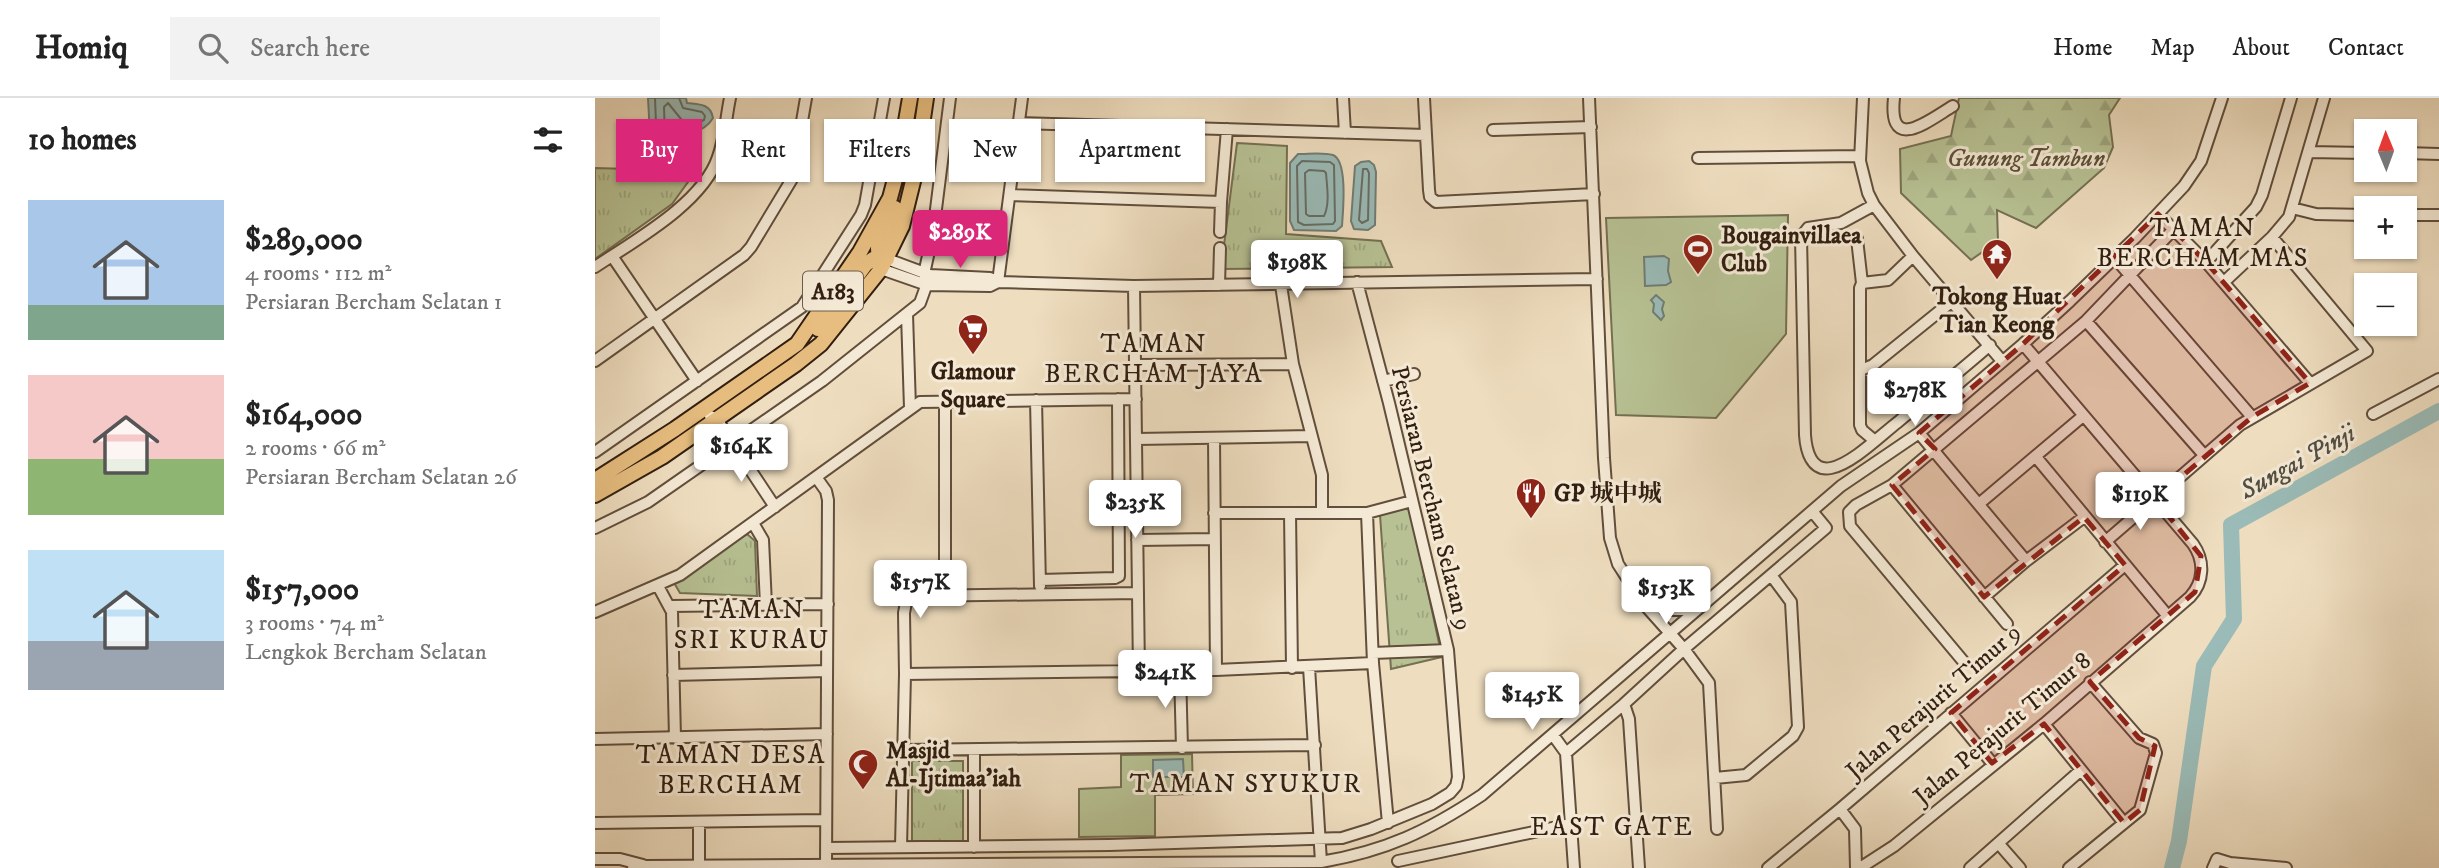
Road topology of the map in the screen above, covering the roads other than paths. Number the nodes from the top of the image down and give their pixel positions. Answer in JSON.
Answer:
{"nodes":[{"id":1,"x":730,"y":98,"type":"edge"},
{"id":2,"x":806,"y":98,"type":"edge"},
{"id":3,"x":884,"y":98,"type":"edge"},
{"id":4,"x":910,"y":98,"type":"edge"},
{"id":5,"x":926,"y":98,"type":"edge"},
{"id":6,"x":950,"y":98,"type":"edge"},
{"id":7,"x":1022,"y":98,"type":"edge"},
{"id":8,"x":1343,"y":98,"type":"edge"},
{"id":9,"x":1425,"y":98,"type":"edge"},
{"id":10,"x":1589,"y":98,"type":"edge"},
{"id":11,"x":1863,"y":98,"type":"edge"},
{"id":12,"x":1893,"y":98,"type":"edge"},
{"id":13,"x":2222,"y":98,"type":"edge"},
{"id":14,"x":2291,"y":98,"type":"edge"},
{"id":15,"x":2325,"y":98,"type":"edge"},
{"id":16,"x":1954,"y":106,"type":"dead end"},
{"id":17,"x":906,"y":119,"type":"edge"},
{"id":18,"x":1019,"y":119,"type":"edge"},
{"id":19,"x":1041,"y":124,"type":"edge"},
{"id":20,"x":1591,"y":127,"type":"junction"},
{"id":21,"x":1227,"y":129,"type":"junction"},
{"id":22,"x":1493,"y":130,"type":"dead end"},
{"id":23,"x":1345,"y":133,"type":"junction"},
{"id":24,"x":1426,"y":135,"type":"junction"},
{"id":25,"x":2309,"y":152,"type":"junction"},
{"id":26,"x":2354,"y":153,"type":"edge"},
{"id":27,"x":2417,"y":153,"type":"edge"},
{"id":28,"x":2439,"y":154,"type":"edge"},
{"id":29,"x":1860,"y":156,"type":"junction"},
{"id":30,"x":1698,"y":158,"type":"dead end"},
{"id":31,"x":894,"y":182,"type":"edge"},
{"id":32,"x":900,"y":182,"type":"edge"},
{"id":33,"x":1012,"y":182,"type":"edge"},
{"id":34,"x":1594,"y":194,"type":"junction"},
{"id":35,"x":1010,"y":195,"type":"junction"},
{"id":36,"x":1221,"y":202,"type":"junction"},
{"id":37,"x":1874,"y":205,"type":"junction"},
{"id":38,"x":2292,"y":208,"type":"junction"},
{"id":39,"x":2158,"y":214,"type":"junction"},
{"id":40,"x":2354,"y":215,"type":"edge"},
{"id":41,"x":2417,"y":215,"type":"edge"},
{"id":42,"x":2439,"y":215,"type":"edge"},
{"id":43,"x":2174,"y":229,"type":"junction"},
{"id":44,"x":1220,"y":232,"type":"dead end"},
{"id":45,"x":933,"y":233,"type":"junction"},
{"id":46,"x":1005,"y":234,"type":"junction"},
{"id":47,"x":2272,"y":237,"type":"junction"},
{"id":48,"x":1857,"y":239,"type":"dead end"},
{"id":49,"x":1220,"y":248,"type":"dead end"},
{"id":50,"x":612,"y":256,"type":"junction"},
{"id":51,"x":1913,"y":256,"type":"junction"},
{"id":52,"x":2115,"y":258,"type":"junction"},
{"id":53,"x":2206,"y":261,"type":"junction"},
{"id":54,"x":882,"y":262,"type":"junction"},
{"id":55,"x":595,"y":267,"type":"edge"},
{"id":56,"x":2129,"y":275,"type":"junction"},
{"id":57,"x":927,"y":278,"type":"junction"},
{"id":58,"x":1597,"y":279,"type":"junction"},
{"id":59,"x":998,"y":282,"type":"junction"},
{"id":60,"x":1357,"y":282,"type":"junction"},
{"id":61,"x":2224,"y":282,"type":"junction"},
{"id":62,"x":1862,"y":284,"type":"junction"},
{"id":63,"x":1219,"y":285,"type":"junction"},
{"id":64,"x":1281,"y":285,"type":"junction"},
{"id":65,"x":1134,"y":286,"type":"junction"},
{"id":66,"x":1951,"y":302,"type":"junction"},
{"id":67,"x":907,"y":314,"type":"junction"},
{"id":68,"x":655,"y":320,"type":"junction"},
{"id":69,"x":2086,"y":321,"type":"junction"},
{"id":70,"x":797,"y":344,"type":"junction"},
{"id":71,"x":2023,"y":344,"type":"junction"},
{"id":72,"x":1990,"y":345,"type":"junction"},
{"id":73,"x":2038,"y":360,"type":"junction"},
{"id":74,"x":595,"y":361,"type":"edge"},
{"id":75,"x":2002,"y":361,"type":"junction"},
{"id":76,"x":1293,"y":364,"type":"junction"},
{"id":77,"x":1135,"y":365,"type":"junction"},
{"id":78,"x":1861,"y":370,"type":"junction"},
{"id":79,"x":1414,"y":374,"type":"dead end"},
{"id":80,"x":2439,"y":379,"type":"edge"},
{"id":81,"x":697,"y":381,"type":"junction"},
{"id":82,"x":1383,"y":381,"type":"junction"},
{"id":83,"x":2310,"y":383,"type":"junction"},
{"id":84,"x":1118,"y":399,"type":"junction"},
{"id":85,"x":1136,"y":399,"type":"junction"},
{"id":86,"x":945,"y":400,"type":"junction"},
{"id":87,"x":1036,"y":400,"type":"junction"},
{"id":88,"x":910,"y":408,"type":"junction"},
{"id":89,"x":2373,"y":414,"type":"dead end"},
{"id":90,"x":2083,"y":416,"type":"junction"},
{"id":91,"x":2252,"y":417,"type":"junction"},
{"id":92,"x":716,"y":418,"type":"junction"},
{"id":93,"x":675,"y":429,"type":"junction"},
{"id":94,"x":1919,"y":432,"type":"junction"},
{"id":95,"x":1311,"y":436,"type":"junction"},
{"id":96,"x":1214,"y":438,"type":"junction"},
{"id":97,"x":1137,"y":439,"type":"junction"},
{"id":98,"x":1875,"y":441,"type":"junction"},
{"id":99,"x":733,"y":444,"type":"junction"},
{"id":100,"x":1935,"y":449,"type":"junction"},
{"id":101,"x":595,"y":452,"type":"edge"},
{"id":102,"x":2204,"y":455,"type":"junction"},
{"id":103,"x":2036,"y":457,"type":"junction"},
{"id":104,"x":816,"y":477,"type":"junction"},
{"id":105,"x":595,"y":480,"type":"edge"},
{"id":106,"x":1892,"y":485,"type":"junction"},
{"id":107,"x":595,"y":495,"type":"edge"},
{"id":108,"x":2155,"y":499,"type":"junction"},
{"id":109,"x":1412,"y":501,"type":"junction"},
{"id":110,"x":1980,"y":503,"type":"junction"},
{"id":111,"x":775,"y":507,"type":"junction"},
{"id":112,"x":1812,"y":511,"type":"junction"},
{"id":113,"x":1215,"y":513,"type":"junction"},
{"id":114,"x":1290,"y":513,"type":"junction"},
{"id":115,"x":1322,"y":513,"type":"junction"},
{"id":116,"x":1367,"y":513,"type":"junction"},
{"id":117,"x":2084,"y":517,"type":"junction"},
{"id":118,"x":753,"y":523,"type":"junction"},
{"id":119,"x":595,"y":528,"type":"edge"},
{"id":120,"x":1137,"y":540,"type":"junction"},
{"id":121,"x":1215,"y":540,"type":"junction"},
{"id":122,"x":2105,"y":542,"type":"junction"},
{"id":123,"x":1119,"y":553,"type":"junction"},
{"id":124,"x":1137,"y":553,"type":"junction"},
{"id":125,"x":2026,"y":561,"type":"junction"},
{"id":126,"x":2125,"y":565,"type":"junction"},
{"id":127,"x":1771,"y":575,"type":"junction"},
{"id":128,"x":1040,"y":580,"type":"junction"},
{"id":129,"x":658,"y":586,"type":"junction"},
{"id":130,"x":1138,"y":593,"type":"junction"},
{"id":131,"x":1040,"y":595,"type":"junction"},
{"id":132,"x":945,"y":596,"type":"junction"},
{"id":133,"x":1984,"y":597,"type":"junction"},
{"id":134,"x":1643,"y":603,"type":"junction"},
{"id":135,"x":828,"y":604,"type":"junction"},
{"id":136,"x":766,"y":605,"type":"junction"},
{"id":137,"x":671,"y":606,"type":"junction"},
{"id":138,"x":1695,"y":610,"type":"junction"},
{"id":139,"x":595,"y":612,"type":"edge"},
{"id":140,"x":2167,"y":615,"type":"junction"},
{"id":141,"x":2007,"y":624,"type":"dead end"},
{"id":142,"x":1668,"y":633,"type":"junction"},
{"id":143,"x":1683,"y":649,"type":"junction"},
{"id":144,"x":1448,"y":650,"type":"junction"},
{"id":145,"x":1373,"y":658,"type":"junction"},
{"id":146,"x":1963,"y":661,"type":"dead end"},
{"id":147,"x":1309,"y":667,"type":"junction"},
{"id":148,"x":1292,"y":668,"type":"junction"},
{"id":149,"x":1216,"y":670,"type":"junction"},
{"id":150,"x":827,"y":671,"type":"junction"},
{"id":151,"x":1180,"y":671,"type":"junction"},
{"id":152,"x":1139,"y":672,"type":"junction"},
{"id":153,"x":905,"y":674,"type":"junction"},
{"id":154,"x":673,"y":675,"type":"junction"},
{"id":155,"x":2091,"y":682,"type":"junction"},
{"id":156,"x":1624,"y":704,"type":"junction"},
{"id":157,"x":1951,"y":713,"type":"junction"},
{"id":158,"x":2044,"y":724,"type":"junction"},
{"id":159,"x":827,"y":734,"type":"junction"},
{"id":160,"x":1553,"y":735,"type":"junction"},
{"id":161,"x":674,"y":738,"type":"junction"},
{"id":162,"x":595,"y":739,"type":"edge"},
{"id":163,"x":1315,"y":746,"type":"junction"},
{"id":164,"x":1182,"y":748,"type":"junction"},
{"id":165,"x":904,"y":750,"type":"junction"},
{"id":166,"x":974,"y":750,"type":"junction"},
{"id":167,"x":1566,"y":752,"type":"junction"},
{"id":168,"x":1992,"y":763,"type":"junction"},
{"id":169,"x":2081,"y":771,"type":"junction"},
{"id":170,"x":1716,"y":778,"type":"junction"},
{"id":171,"x":1840,"y":809,"type":"junction"},
{"id":172,"x":826,"y":820,"type":"junction"},
{"id":173,"x":699,"y":822,"type":"junction"},
{"id":174,"x":595,"y":823,"type":"edge"},
{"id":175,"x":1388,"y":823,"type":"junction"},
{"id":176,"x":2124,"y":823,"type":"junction"},
{"id":177,"x":1571,"y":824,"type":"junction"},
{"id":178,"x":1717,"y":829,"type":"dead end"},
{"id":179,"x":1321,"y":840,"type":"junction"},
{"id":180,"x":1402,"y":841,"type":"junction"},
{"id":181,"x":1999,"y":844,"type":"junction"},
{"id":182,"x":974,"y":846,"type":"junction"},
{"id":183,"x":901,"y":847,"type":"junction"},
{"id":184,"x":826,"y":848,"type":"junction"},
{"id":185,"x":1379,"y":849,"type":"junction"},
{"id":186,"x":595,"y":861,"type":"edge"},
{"id":187,"x":1321,"y":862,"type":"junction"},
{"id":188,"x":1398,"y":862,"type":"edge"},
{"id":189,"x":2215,"y":863,"type":"edge"},
{"id":190,"x":646,"y":866,"type":"junction"},
{"id":191,"x":699,"y":866,"type":"junction"},
{"id":192,"x":826,"y":866,"type":"junction"},
{"id":193,"x":1195,"y":866,"type":"edge"},
{"id":194,"x":1773,"y":866,"type":"edge"},
{"id":195,"x":973,"y":867,"type":"edge"},
{"id":196,"x":633,"y":868,"type":"edge"},
{"id":197,"x":1574,"y":868,"type":"edge"},
{"id":198,"x":1639,"y":868,"type":"edge"},
{"id":199,"x":1858,"y":868,"type":"edge"},
{"id":200,"x":1970,"y":868,"type":"edge"},
{"id":201,"x":2019,"y":868,"type":"edge"},
{"id":202,"x":2069,"y":868,"type":"edge"},
{"id":203,"x":2286,"y":868,"type":"edge"}],
"edges":[{"from":1,"to":50,"type":"street"},
{"from":2,"to":68,"type":"street"},
{"from":3,"to":81,"type":"street"},
{"from":4,"to":17,"type":"main road","number":"A183"},
{"from":5,"to":54,"type":"main road","number":"A183"},
{"from":6,"to":45,"type":"street"},
{"from":7,"to":18,"type":"street"},
{"from":8,"to":23,"type":"street"},
{"from":9,"to":24,"type":"street"},
{"from":10,"to":20,"type":"street"},
{"from":11,"to":29,"type":"street"},
{"from":12,"to":16,"type":"street"},
{"from":13,"to":39,"type":"street"},
{"from":14,"to":53,"type":"street"},
{"from":15,"to":25,"type":"street"},
{"from":19,"to":21,"type":"street"},
{"from":20,"to":22,"type":"street"},
{"from":20,"to":34,"type":"street"},
{"from":21,"to":23,"type":"street"},
{"from":21,"to":36,"type":"street"},
{"from":23,"to":24,"type":"street"},
{"from":24,"to":34,"type":"street"},
{"from":25,"to":26,"type":"street"},
{"from":25,"to":38,"type":"street"},
{"from":27,"to":28,"type":"street"},
{"from":29,"to":30,"type":"street"},
{"from":29,"to":37,"type":"street"},
{"from":31,"to":70,"type":"main road","number":"A183"},
{"from":32,"to":54,"type":"main road"},
{"from":33,"to":35,"type":"street"},
{"from":34,"to":58,"type":"street"},
{"from":35,"to":36,"type":"street"},
{"from":35,"to":46,"type":"street"},
{"from":36,"to":44,"type":"street"},
{"from":37,"to":51,"type":"street"},
{"from":37,"to":98,"type":"street"},
{"from":38,"to":40,"type":"street"},
{"from":38,"to":47,"type":"street"},
{"from":39,"to":43,"type":"street"},
{"from":39,"to":52,"type":"street"},
{"from":41,"to":42,"type":"street"},
{"from":43,"to":53,"type":"street"},
{"from":43,"to":56,"type":"street"},
{"from":45,"to":46,"type":"street"},
{"from":45,"to":57,"type":"street"},
{"from":46,"to":59,"type":"street"},
{"from":47,"to":61,"type":"street"},
{"from":47,"to":83,"type":"street"},
{"from":48,"to":62,"type":"street"},
{"from":49,"to":63,"type":"street"},
{"from":50,"to":55,"type":"street"},
{"from":50,"to":68,"type":"street"},
{"from":51,"to":62,"type":"street"},
{"from":51,"to":66,"type":"street"},
{"from":52,"to":56,"type":"street"},
{"from":52,"to":71,"type":"street"},
{"from":53,"to":61,"type":"street"},
{"from":54,"to":57,"type":"street"},
{"from":54,"to":70,"type":"main road"},
{"from":54,"to":92,"type":"main road","number":"A183"},
{"from":56,"to":69,"type":"street"},
{"from":56,"to":91,"type":"street"},
{"from":57,"to":59,"type":"street"},
{"from":57,"to":67,"type":"street"},
{"from":58,"to":60,"type":"street"},
{"from":58,"to":134,"type":"street"},
{"from":59,"to":65,"type":"street"},
{"from":60,"to":64,"type":"street"},
{"from":60,"to":82,"type":"street","name":"Persiaran Bercham Selatan 9"},
{"from":61,"to":83,"type":"street"},
{"from":62,"to":78,"type":"street"},
{"from":63,"to":64,"type":"street"},
{"from":63,"to":65,"type":"street"},
{"from":64,"to":76,"type":"street"},
{"from":65,"to":77,"type":"street"},
{"from":66,"to":72,"type":"street"},
{"from":66,"to":78,"type":"street"},
{"from":67,"to":88,"type":"street"},
{"from":67,"to":99,"type":"street"},
{"from":68,"to":74,"type":"street"},
{"from":68,"to":81,"type":"street"},
{"from":69,"to":73,"type":"street"},
{"from":69,"to":102,"type":"street"},
{"from":70,"to":93,"type":"main road","number":"A183"},
{"from":71,"to":73,"type":"street","name":"Jalan Perajurit Timur 8"},
{"from":71,"to":75,"type":"street"},
{"from":72,"to":75,"type":"street"},
{"from":72,"to":98,"type":"street"},
{"from":73,"to":90,"type":"street","name":"Jalan Perajurit Timur 8"},
{"from":73,"to":100,"type":"street"},
{"from":75,"to":94,"type":"street"},
{"from":76,"to":77,"type":"street"},
{"from":76,"to":95,"type":"street"},
{"from":77,"to":85,"type":"street"},
{"from":78,"to":98,"type":"street"},
{"from":79,"to":82,"type":"street"},
{"from":80,"to":89,"type":"street"},
{"from":81,"to":101,"type":"street"},
{"from":82,"to":109,"type":"street","name":"Persiaran Bercham Selatan 9"},
{"from":83,"to":91,"type":"street"},
{"from":84,"to":85,"type":"street"},
{"from":84,"to":87,"type":"street"},
{"from":84,"to":123,"type":"street"},
{"from":85,"to":97,"type":"street"},
{"from":86,"to":87,"type":"street"},
{"from":86,"to":88,"type":"street"},
{"from":86,"to":132,"type":"street"},
{"from":87,"to":128,"type":"street"},
{"from":88,"to":104,"type":"street"},
{"from":90,"to":103,"type":"street"},
{"from":90,"to":108,"type":"street","name":"Jalan Perajurit Timur 8"},
{"from":91,"to":102,"type":"street"},
{"from":92,"to":93,"type":"street"},
{"from":92,"to":99,"type":"street"},
{"from":92,"to":107,"type":"main road","number":"A183"},
{"from":93,"to":105,"type":"main road","number":"A183"},
{"from":94,"to":100,"type":"street"},
{"from":94,"to":112,"type":"street"},
{"from":95,"to":96,"type":"street"},
{"from":95,"to":115,"type":"street"},
{"from":96,"to":97,"type":"street"},
{"from":96,"to":113,"type":"street"},
{"from":97,"to":120,"type":"street"},
{"from":99,"to":111,"type":"street"},
{"from":99,"to":119,"type":"street"},
{"from":100,"to":106,"type":"street"},
{"from":100,"to":110,"type":"street"},
{"from":102,"to":108,"type":"street"},
{"from":103,"to":110,"type":"street"},
{"from":103,"to":117,"type":"street"},
{"from":104,"to":111,"type":"street"},
{"from":104,"to":135,"type":"street"},
{"from":106,"to":133,"type":"street"},
{"from":106,"to":146,"type":"street"},
{"from":108,"to":122,"type":"street"},
{"from":108,"to":140,"type":"street","name":"Jalan Perajurit Timur 8"},
{"from":109,"to":116,"type":"street"},
{"from":109,"to":144,"type":"street","name":"Persiaran Bercham Selatan 9"},
{"from":110,"to":125,"type":"street"},
{"from":111,"to":118,"type":"street"},
{"from":112,"to":127,"type":"street"},
{"from":112,"to":138,"type":"street"},
{"from":113,"to":114,"type":"street"},
{"from":113,"to":121,"type":"street"},
{"from":114,"to":115,"type":"street"},
{"from":114,"to":148,"type":"street"},
{"from":115,"to":116,"type":"street"},
{"from":116,"to":145,"type":"street"},
{"from":117,"to":122,"type":"street"},
{"from":117,"to":125,"type":"street"},
{"from":118,"to":129,"type":"street"},
{"from":118,"to":136,"type":"street"},
{"from":120,"to":121,"type":"street"},
{"from":120,"to":124,"type":"street"},
{"from":121,"to":149,"type":"street"},
{"from":122,"to":126,"type":"street"},
{"from":123,"to":124,"type":"street"},
{"from":123,"to":128,"type":"street"},
{"from":124,"to":130,"type":"street"},
{"from":125,"to":133,"type":"street"},
{"from":126,"to":140,"type":"street"},
{"from":126,"to":157,"type":"street","name":"Jalan Perajurit Timur 9"},
{"from":127,"to":143,"type":"street"},
{"from":127,"to":170,"type":"street"},
{"from":128,"to":131,"type":"street"},
{"from":129,"to":137,"type":"street"},
{"from":129,"to":139,"type":"street"},
{"from":130,"to":131,"type":"street"},
{"from":130,"to":152,"type":"street"},
{"from":131,"to":132,"type":"street"},
{"from":132,"to":153,"type":"street"},
{"from":133,"to":141,"type":"street"},
{"from":134,"to":138,"type":"street"},
{"from":134,"to":142,"type":"street"},
{"from":135,"to":136,"type":"street"},
{"from":135,"to":150,"type":"street"},
{"from":136,"to":137,"type":"street"},
{"from":137,"to":154,"type":"street"},
{"from":138,"to":142,"type":"street"},
{"from":140,"to":155,"type":"street","name":"Jalan Perajurit Timur 8"},
{"from":142,"to":143,"type":"street"},
{"from":142,"to":160,"type":"street"},
{"from":143,"to":156,"type":"street"},
{"from":143,"to":170,"type":"street"},
{"from":144,"to":145,"type":"street"},
{"from":144,"to":175,"type":"street","name":"Persiaran Bercham Selatan 9"},
{"from":145,"to":147,"type":"street"},
{"from":145,"to":175,"type":"street"},
{"from":147,"to":148,"type":"street"},
{"from":147,"to":163,"type":"street"},
{"from":148,"to":149,"type":"street"},
{"from":149,"to":151,"type":"street"},
{"from":150,"to":154,"type":"street"},
{"from":150,"to":159,"type":"street"},
{"from":151,"to":152,"type":"street"},
{"from":151,"to":164,"type":"street"},
{"from":152,"to":153,"type":"street"},
{"from":153,"to":165,"type":"street"},
{"from":154,"to":161,"type":"street"},
{"from":155,"to":158,"type":"street","name":"Jalan Perajurit Timur 8"},
{"from":155,"to":176,"type":"street"},
{"from":156,"to":167,"type":"street"},
{"from":156,"to":198,"type":"street"},
{"from":157,"to":168,"type":"street"},
{"from":157,"to":171,"type":"street","name":"Jalan Perajurit Timur 9"},
{"from":158,"to":168,"type":"street","name":"Jalan Perajurit Timur 8"},
{"from":158,"to":169,"type":"street"},
{"from":159,"to":161,"type":"street"},
{"from":159,"to":172,"type":"street"},
{"from":160,"to":167,"type":"street"},
{"from":160,"to":180,"type":"street"},
{"from":161,"to":162,"type":"street"},
{"from":163,"to":164,"type":"street"},
{"from":163,"to":179,"type":"street"},
{"from":164,"to":166,"type":"street"},
{"from":165,"to":166,"type":"street"},
{"from":165,"to":183,"type":"street"},
{"from":166,"to":182,"type":"street"},
{"from":167,"to":177,"type":"street"},
{"from":168,"to":199,"type":"street","name":"Jalan Perajurit Timur 8"},
{"from":169,"to":176,"type":"street"},
{"from":169,"to":181,"type":"street"},
{"from":170,"to":178,"type":"street"},
{"from":171,"to":194,"type":"street","name":"Jalan Perajurit Timur 9"},
{"from":171,"to":199,"type":"street"},
{"from":172,"to":173,"type":"street"},
{"from":172,"to":184,"type":"street"},
{"from":173,"to":174,"type":"street"},
{"from":173,"to":191,"type":"street"},
{"from":175,"to":179,"type":"street","name":"Persiaran Bercham Selatan 9"},
{"from":176,"to":202,"type":"street"},
{"from":177,"to":188,"type":"street"},
{"from":177,"to":197,"type":"street"},
{"from":179,"to":182,"type":"street","name":"Persiaran Bercham Selatan 9"},
{"from":179,"to":187,"type":"street"},
{"from":180,"to":185,"type":"street"},
{"from":180,"to":188,"type":"street"},
{"from":181,"to":200,"type":"street"},
{"from":181,"to":201,"type":"street"},
{"from":182,"to":183,"type":"street","name":"Persiaran Bercham Selatan 9"},
{"from":183,"to":184,"type":"street","name":"Persiaran Bercham Selatan 9"},
{"from":184,"to":192,"type":"street"},
{"from":185,"to":187,"type":"street"},
{"from":185,"to":188,"type":"street"},
{"from":186,"to":190,"type":"street"},
{"from":187,"to":193,"type":"street"},
{"from":189,"to":203,"type":"street"},
{"from":190,"to":191,"type":"street"},
{"from":190,"to":196,"type":"street"},
{"from":191,"to":192,"type":"street"},
{"from":192,"to":195,"type":"street"},
{"from":193,"to":195,"type":"street"}]}
